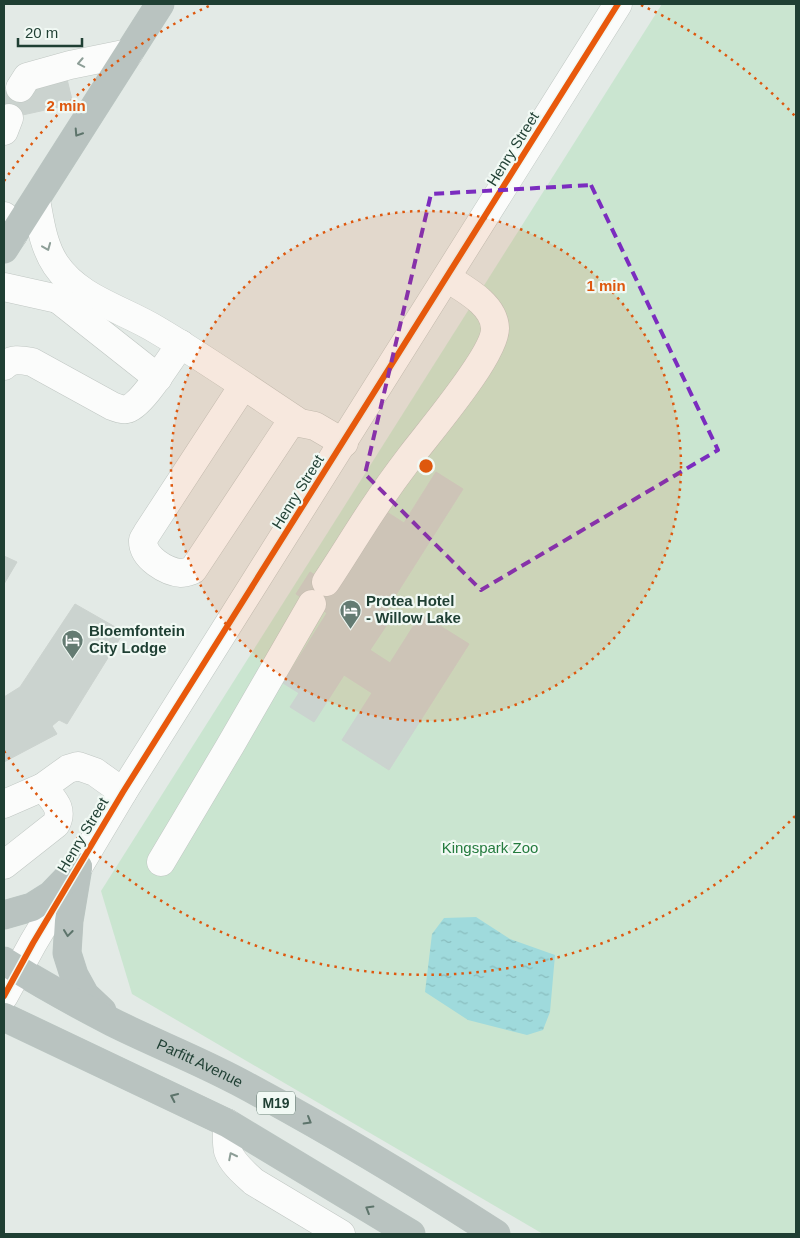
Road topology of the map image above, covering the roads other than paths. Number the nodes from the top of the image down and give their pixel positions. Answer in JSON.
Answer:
{"nodes":[{"id":1,"x":160,"y":4,"type":"edge"},
{"id":2,"x":615,"y":5,"type":"edge"},
{"id":3,"x":129,"y":53,"type":"junction"},
{"id":4,"x":17,"y":81,"type":"edge"},
{"id":5,"x":36,"y":200,"type":"junction"},
{"id":6,"x":7,"y":233,"type":"edge"},
{"id":7,"x":447,"y":278,"type":"junction"},
{"id":8,"x":4,"y":287,"type":"edge"},
{"id":9,"x":58,"y":299,"type":"junction"},
{"id":10,"x":95,"y":299,"type":"junction"},
{"id":11,"x":180,"y":344,"type":"junction"},
{"id":12,"x":4,"y":366,"type":"edge"},
{"id":13,"x":158,"y":378,"type":"junction"},
{"id":14,"x":243,"y":386,"type":"junction"},
{"id":15,"x":297,"y":421,"type":"junction"},
{"id":16,"x":340,"y":449,"type":"junction"},
{"id":17,"x":43,"y":787,"type":"junction"},
{"id":18,"x":123,"y":792,"type":"junction"},
{"id":19,"x":4,"y":804,"type":"edge"},
{"id":20,"x":161,"y":862,"type":"dead end"},
{"id":21,"x":4,"y":865,"type":"edge"},
{"id":22,"x":78,"y":868,"type":"junction"},
{"id":23,"x":4,"y":915,"type":"edge"},
{"id":24,"x":11,"y":965,"type":"edge"},
{"id":25,"x":4,"y":996,"type":"edge"},
{"id":26,"x":4,"y":1017,"type":"edge"},
{"id":27,"x":114,"y":1023,"type":"junction"},
{"id":28,"x":227,"y":1123,"type":"junction"},
{"id":29,"x":412,"y":1180,"type":"junction"},
{"id":30,"x":341,"y":1234,"type":"edge"},
{"id":31,"x":411,"y":1234,"type":"edge"},
{"id":32,"x":476,"y":1234,"type":"edge"},
{"id":33,"x":496,"y":1234,"type":"edge"}],
"edges":[{"from":1,"to":3,"type":"highway"},
{"from":2,"to":7,"type":"street","name":"Henry Street"},
{"from":3,"to":4,"type":"street","one_way":true},
{"from":3,"to":5,"type":"highway","one_way":true},
{"from":5,"to":6,"type":"highway"},
{"from":5,"to":10,"type":"street","one_way":true},
{"from":7,"to":16,"type":"street","name":"Henry Street"},
{"from":7,"to":20,"type":"street"},
{"from":8,"to":9,"type":"street"},
{"from":9,"to":10,"type":"street"},
{"from":9,"to":13,"type":"street"},
{"from":10,"to":11,"type":"street"},
{"from":11,"to":13,"type":"street"},
{"from":11,"to":14,"type":"street"},
{"from":12,"to":13,"type":"street"},
{"from":14,"to":15,"type":"street"},
{"from":14,"to":15,"type":"street"},
{"from":15,"to":16,"type":"street"},
{"from":16,"to":18,"type":"street","name":"Henry Street"},
{"from":17,"to":18,"type":"street"},
{"from":17,"to":19,"type":"street"},
{"from":17,"to":21,"type":"street"},
{"from":18,"to":22,"type":"street","name":"Henry Street"},
{"from":22,"to":23,"type":"highway"},
{"from":22,"to":24,"type":"street","name":"Henry Street"},
{"from":22,"to":27,"type":"highway","one_way":true},
{"from":24,"to":25,"type":"street","name":"Henry Street"},
{"from":24,"to":27,"type":"highway","name":"Parfitt Avenue","number":"M19"},
{"from":28,"to":26,"type":"highway","number":"M19","one_way":true},
{"from":27,"to":29,"type":"highway","name":"Parfitt Avenue","number":"M19","one_way":true},
{"from":30,"to":28,"type":"street","one_way":true},
{"from":31,"to":28,"type":"highway","number":"M19","one_way":true},
{"from":29,"to":32,"type":"highway"},
{"from":29,"to":33,"type":"highway","name":"Parfitt Avenue","number":"M19"}]}
